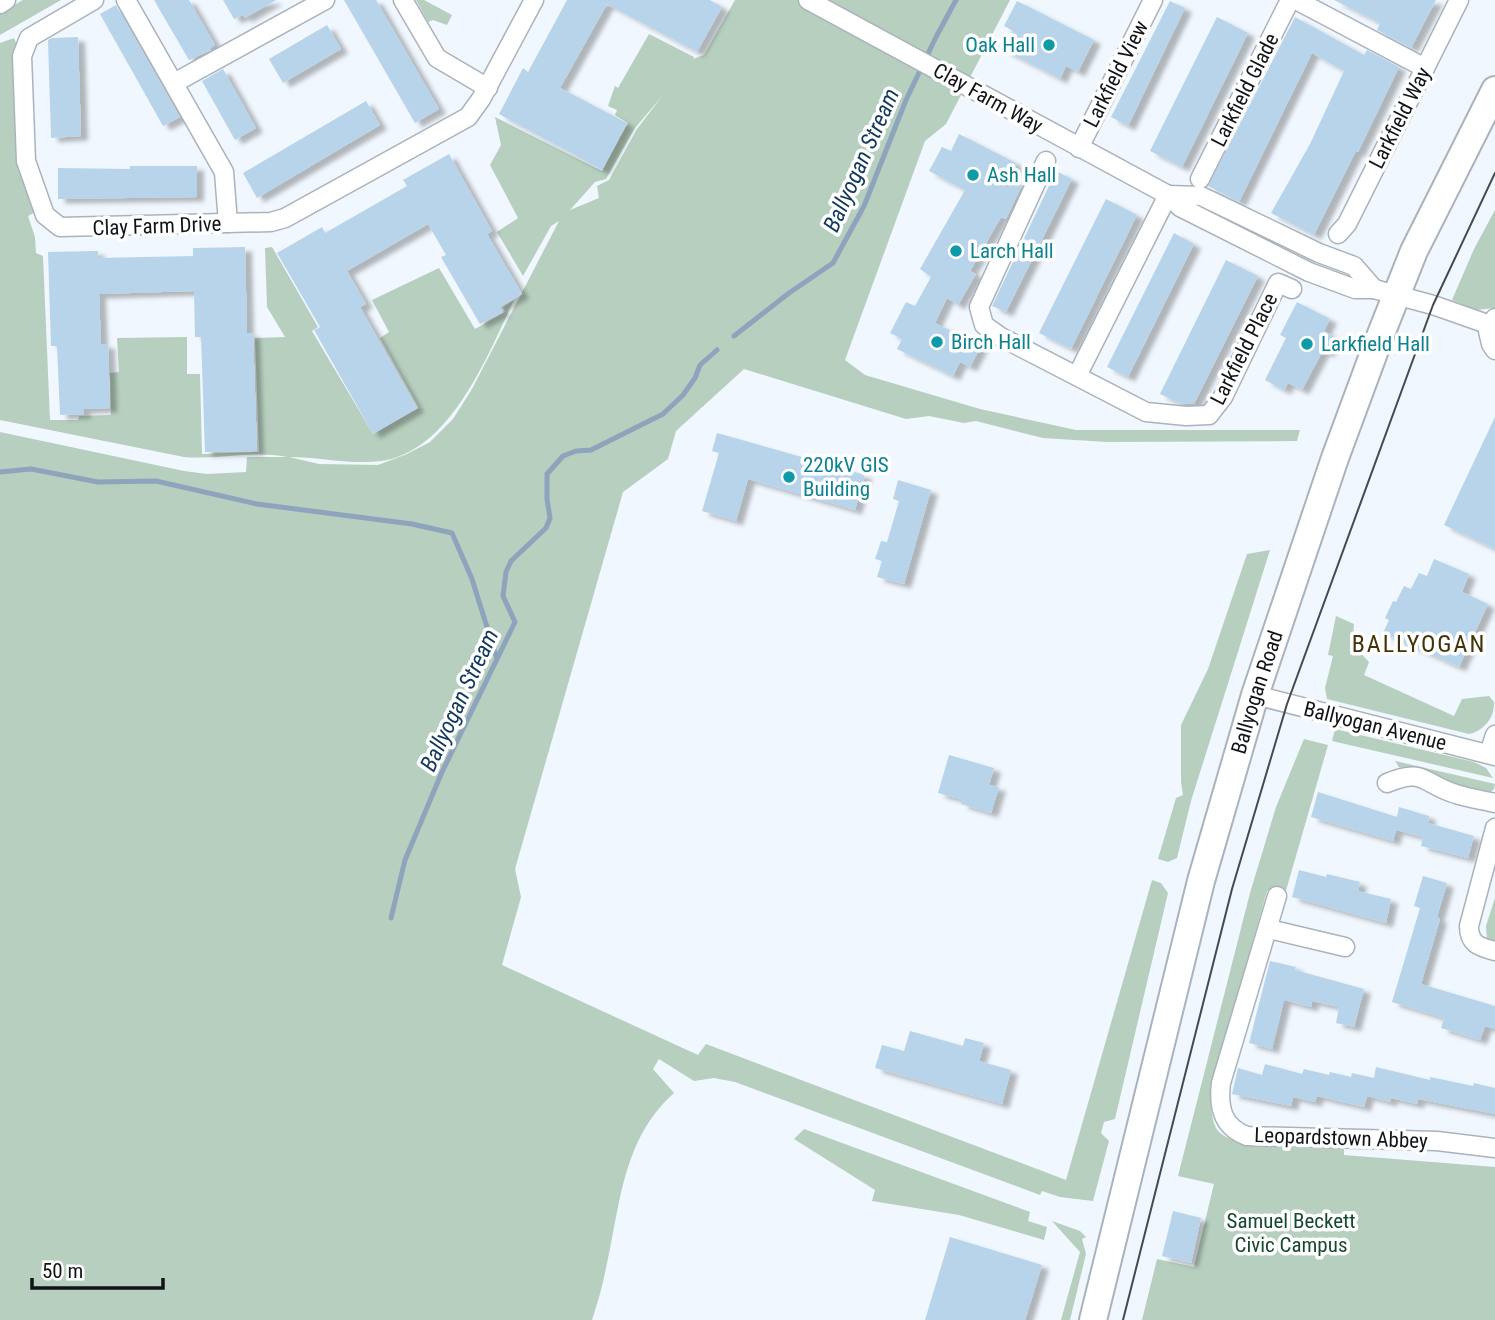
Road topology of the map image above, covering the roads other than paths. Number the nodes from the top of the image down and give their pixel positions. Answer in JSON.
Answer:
{"nodes":[{"id":1,"x":6,"y":0,"type":"edge"},
{"id":2,"x":94,"y":0,"type":"edge"},
{"id":3,"x":126,"y":0,"type":"edge"},
{"id":4,"x":325,"y":0,"type":"edge"},
{"id":5,"x":403,"y":0,"type":"edge"},
{"id":6,"x":534,"y":0,"type":"edge"},
{"id":7,"x":808,"y":0,"type":"edge"},
{"id":8,"x":1153,"y":0,"type":"edge"},
{"id":9,"x":1290,"y":0,"type":"edge"},
{"id":10,"x":1296,"y":0,"type":"edge"},
{"id":11,"x":1459,"y":0,"type":"edge"},
{"id":12,"x":0,"y":4,"type":"edge"},
{"id":13,"x":1425,"y":68,"type":"junction"},
{"id":14,"x":174,"y":83,"type":"junction"},
{"id":15,"x":488,"y":88,"type":"junction"},
{"id":16,"x":1495,"y":90,"type":"edge"},
{"id":17,"x":1079,"y":148,"type":"junction"},
{"id":18,"x":1046,"y":161,"type":"dead end"},
{"id":19,"x":1200,"y":179,"type":"dead end"},
{"id":20,"x":1168,"y":195,"type":"junction"},
{"id":21,"x":228,"y":223,"type":"junction"},
{"id":22,"x":1338,"y":234,"type":"dead end"},
{"id":23,"x":1292,"y":289,"type":"dead end"},
{"id":24,"x":1385,"y":292,"type":"junction"},
{"id":25,"x":1492,"y":321,"type":"edge"},
{"id":26,"x":1495,"y":350,"type":"edge"},
{"id":27,"x":1077,"y":376,"type":"junction"},
{"id":28,"x":1255,"y":695,"type":"junction"},
{"id":29,"x":1495,"y":735,"type":"edge"},
{"id":30,"x":1492,"y":755,"type":"edge"},
{"id":31,"x":1387,"y":783,"type":"dead end"},
{"id":32,"x":1495,"y":803,"type":"edge"},
{"id":33,"x":1495,"y":828,"type":"edge"},
{"id":34,"x":1278,"y":896,"type":"dead end"},
{"id":35,"x":1269,"y":929,"type":"junction"},
{"id":36,"x":1345,"y":947,"type":"dead end"},
{"id":37,"x":1495,"y":951,"type":"edge"},
{"id":38,"x":1495,"y":1148,"type":"edge"},
{"id":39,"x":1093,"y":1320,"type":"edge"}],
"edges":[{"from":1,"to":12,"type":"street"},
{"from":2,"to":21,"type":"street","name":"Clay Farm Drive"},
{"from":3,"to":14,"type":"street"},
{"from":4,"to":14,"type":"street"},
{"from":5,"to":15,"type":"street"},
{"from":6,"to":15,"type":"street","name":"Clay Farm Drive"},
{"from":7,"to":17,"type":"street","name":"Clay Farm Way"},
{"from":8,"to":17,"type":"street","name":"Larkfield View"},
{"from":9,"to":19,"type":"street","name":"Larkfield Glade"},
{"from":10,"to":13,"type":"street"},
{"from":11,"to":13,"type":"street","name":"Larkfield Way"},
{"from":13,"to":22,"type":"street","name":"Larkfield Way"},
{"from":14,"to":21,"type":"street"},
{"from":15,"to":21,"type":"street","name":"Clay Farm Drive"},
{"from":16,"to":24,"type":"street","name":"Ballyogan Road"},
{"from":17,"to":20,"type":"street","name":"Clay Farm Way"},
{"from":18,"to":27,"type":"street","name":"Larkfield Place"},
{"from":20,"to":24,"type":"street","name":"Clay Farm Way"},
{"from":20,"to":27,"type":"street"},
{"from":23,"to":27,"type":"street","name":"Larkfield Place"},
{"from":24,"to":25,"type":"street","name":"Clay Farm Way"},
{"from":24,"to":28,"type":"street","name":"Ballyogan Road"},
{"from":25,"to":26,"type":"street"},
{"from":28,"to":30,"type":"street","name":"Ballyogan Avenue"},
{"from":28,"to":39,"type":"street","name":"Ballyogan Road"},
{"from":29,"to":30,"type":"street"},
{"from":31,"to":32,"type":"street"},
{"from":33,"to":37,"type":"street"},
{"from":34,"to":35,"type":"street","name":"Leopardstown Abbey"},
{"from":35,"to":36,"type":"street"},
{"from":35,"to":38,"type":"street","name":"Leopardstown Abbey"}]}
